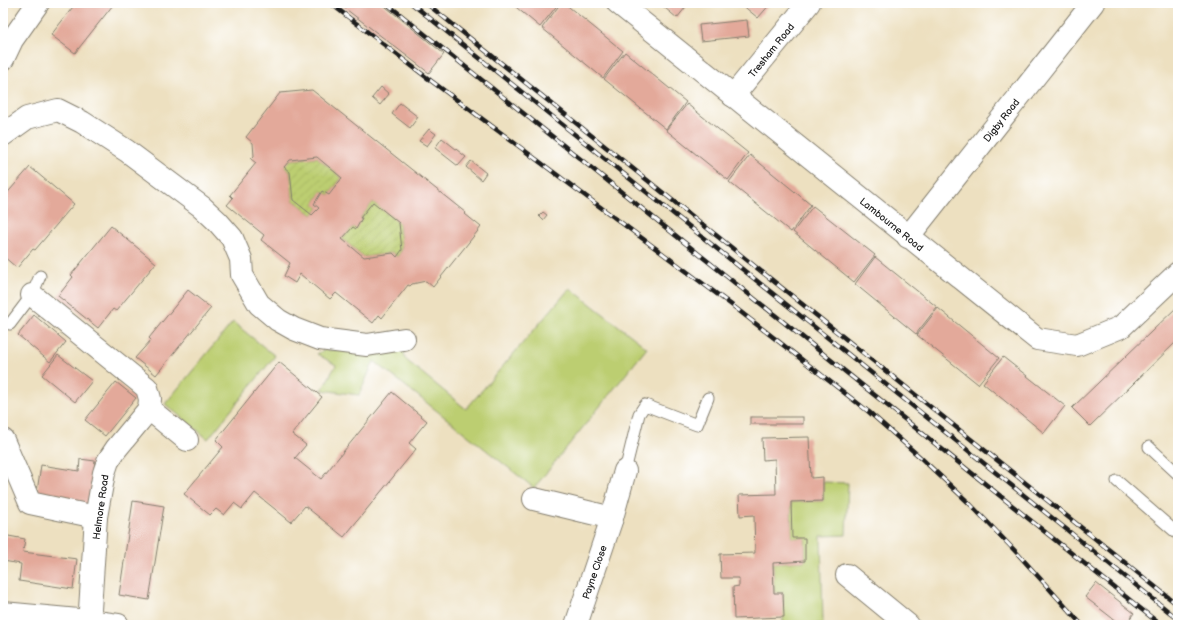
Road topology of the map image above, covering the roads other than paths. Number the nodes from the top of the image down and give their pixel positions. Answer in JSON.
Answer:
{"nodes":[{"id":1,"x":38,"y":3,"type":"edge"},
{"id":2,"x":618,"y":3,"type":"edge"},
{"id":3,"x":810,"y":3,"type":"edge"},
{"id":4,"x":1093,"y":3,"type":"edge"},
{"id":5,"x":3,"y":59,"type":"edge"},
{"id":6,"x":733,"y":96,"type":"junction"},
{"id":7,"x":4,"y":131,"type":"edge"},
{"id":8,"x":908,"y":237,"type":"junction"},
{"id":9,"x":1178,"y":273,"type":"edge"},
{"id":10,"x":40,"y":276,"type":"dead end"},
{"id":11,"x":32,"y":295,"type":"junction"},
{"id":12,"x":10,"y":324,"type":"dead end"},
{"id":13,"x":404,"y":339,"type":"dead end"},
{"id":14,"x":708,"y":398,"type":"dead end"},
{"id":15,"x":149,"y":409,"type":"junction"},
{"id":16,"x":3,"y":440,"type":"edge"},
{"id":17,"x":184,"y":443,"type":"dead end"},
{"id":18,"x":1149,"y":447,"type":"dead end"},
{"id":19,"x":625,"y":471,"type":"joint"},
{"id":20,"x":1178,"y":474,"type":"edge"},
{"id":21,"x":1117,"y":481,"type":"dead end"},
{"id":22,"x":534,"y":498,"type":"dead end"},
{"id":23,"x":96,"y":517,"type":"junction"},
{"id":24,"x":612,"y":518,"type":"junction"},
{"id":25,"x":1178,"y":534,"type":"edge"},
{"id":26,"x":847,"y":574,"type":"dead end"},
{"id":27,"x":3,"y":613,"type":"edge"},
{"id":28,"x":89,"y":623,"type":"edge"},
{"id":29,"x":118,"y":625,"type":"edge"},
{"id":30,"x":576,"y":625,"type":"edge"},
{"id":31,"x":908,"y":625,"type":"edge"}],
"edges":[{"from":1,"to":5,"type":"street"},
{"from":2,"to":6,"type":"street","name":"Lambourne Road"},
{"from":3,"to":6,"type":"street","name":"Tresham Road"},
{"from":4,"to":8,"type":"street","name":"Digby Road"},
{"from":6,"to":8,"type":"street","name":"Lambourne Road"},
{"from":7,"to":13,"type":"street"},
{"from":8,"to":9,"type":"street","name":"Lambourne Road"},
{"from":10,"to":11,"type":"lane"},
{"from":11,"to":12,"type":"lane"},
{"from":11,"to":15,"type":"street"},
{"from":14,"to":19,"type":"lane"},
{"from":15,"to":17,"type":"street"},
{"from":15,"to":23,"type":"street","name":"Helmore Road"},
{"from":16,"to":23,"type":"street"},
{"from":18,"to":20,"type":"lane"},
{"from":19,"to":24,"type":"street","name":"Payne Close"},
{"from":21,"to":25,"type":"lane"},
{"from":22,"to":24,"type":"street"},
{"from":23,"to":28,"type":"street","name":"Helmore Road"},
{"from":24,"to":30,"type":"street","name":"Payne Close"},
{"from":26,"to":31,"type":"street"},
{"from":27,"to":28,"type":"street"},
{"from":28,"to":29,"type":"street"}]}
